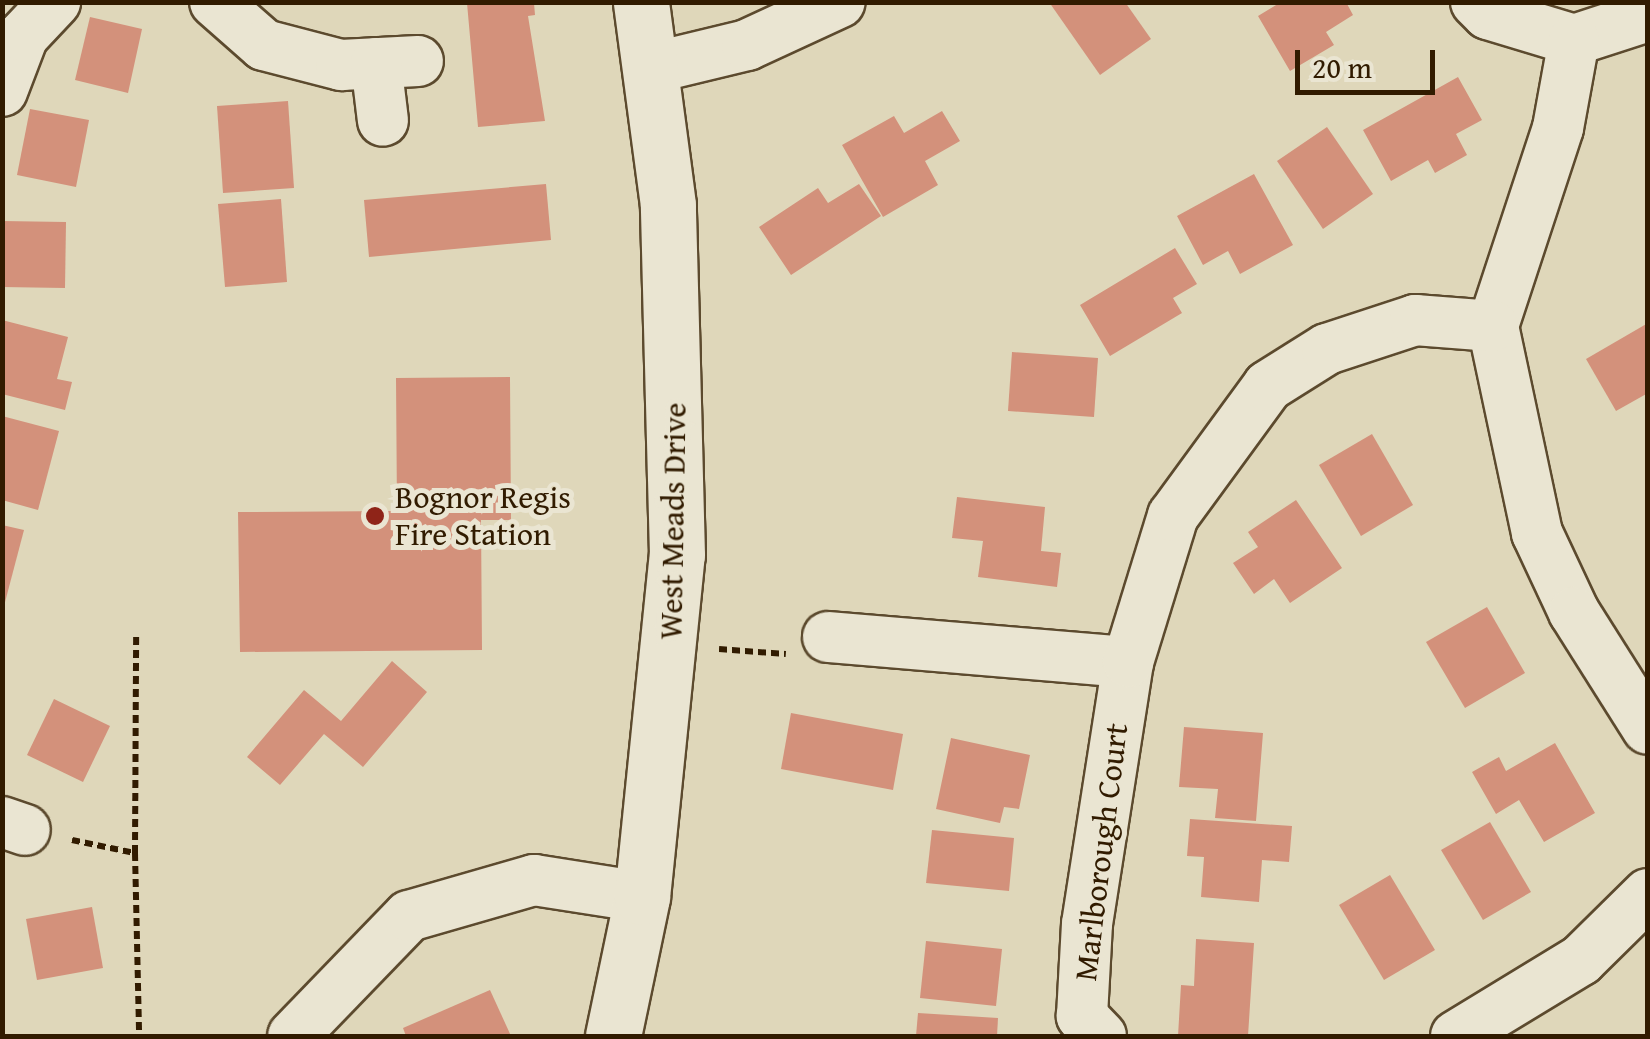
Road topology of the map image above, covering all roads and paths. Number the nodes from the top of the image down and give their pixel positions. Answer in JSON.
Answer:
{"nodes":[{"id":1,"x":56,"y":2,"type":"edge"},
{"id":2,"x":214,"y":2,"type":"edge"},
{"id":3,"x":641,"y":2,"type":"edge"},
{"id":4,"x":840,"y":2,"type":"edge"},
{"id":5,"x":1476,"y":2,"type":"edge"},
{"id":6,"x":1648,"y":16,"type":"edge"},
{"id":7,"x":1574,"y":40,"type":"junction"},
{"id":8,"x":652,"y":68,"type":"junction"},
{"id":9,"x":2,"y":91,"type":"edge"},
{"id":10,"x":383,"y":121,"type":"dead end"},
{"id":11,"x":1493,"y":326,"type":"junction"},
{"id":12,"x":136,"y":634,"type":"dead end"},
{"id":13,"x":828,"y":637,"type":"joint"},
{"id":14,"x":673,"y":646,"type":"junction"},
{"id":15,"x":1128,"y":662,"type":"junction"},
{"id":16,"x":1648,"y":729,"type":"edge"},
{"id":17,"x":14,"y":826,"type":"edge"},
{"id":18,"x":135,"y":853,"type":"junction"},
{"id":19,"x":1648,"y":894,"type":"edge"},
{"id":20,"x":642,"y":896,"type":"junction"},
{"id":21,"x":1087,"y":1030,"type":"edge"},
{"id":22,"x":138,"y":1036,"type":"edge"},
{"id":23,"x":292,"y":1036,"type":"edge"},
{"id":24,"x":613,"y":1036,"type":"edge"},
{"id":25,"x":1456,"y":1036,"type":"edge"}],
"edges":[{"from":1,"to":9,"type":"street"},
{"from":2,"to":10,"type":"street"},
{"from":3,"to":8,"type":"street","name":"West Meads Drive"},
{"from":4,"to":8,"type":"street"},
{"from":5,"to":7,"type":"street"},
{"from":6,"to":7,"type":"street"},
{"from":7,"to":11,"type":"street"},
{"from":8,"to":14,"type":"street","name":"West Meads Drive"},
{"from":11,"to":15,"type":"street","name":"Marlborough Court"},
{"from":11,"to":16,"type":"street"},
{"from":12,"to":18,"type":"path"},
{"from":13,"to":14,"type":"path"},
{"from":13,"to":15,"type":"street"},
{"from":14,"to":20,"type":"street","name":"West Meads Drive"},
{"from":15,"to":21,"type":"street","name":"Marlborough Court"},
{"from":17,"to":18,"type":"path"},
{"from":18,"to":22,"type":"path"},
{"from":19,"to":25,"type":"street"},
{"from":20,"to":23,"type":"street"},
{"from":20,"to":24,"type":"street","name":"West Meads Drive"}]}
